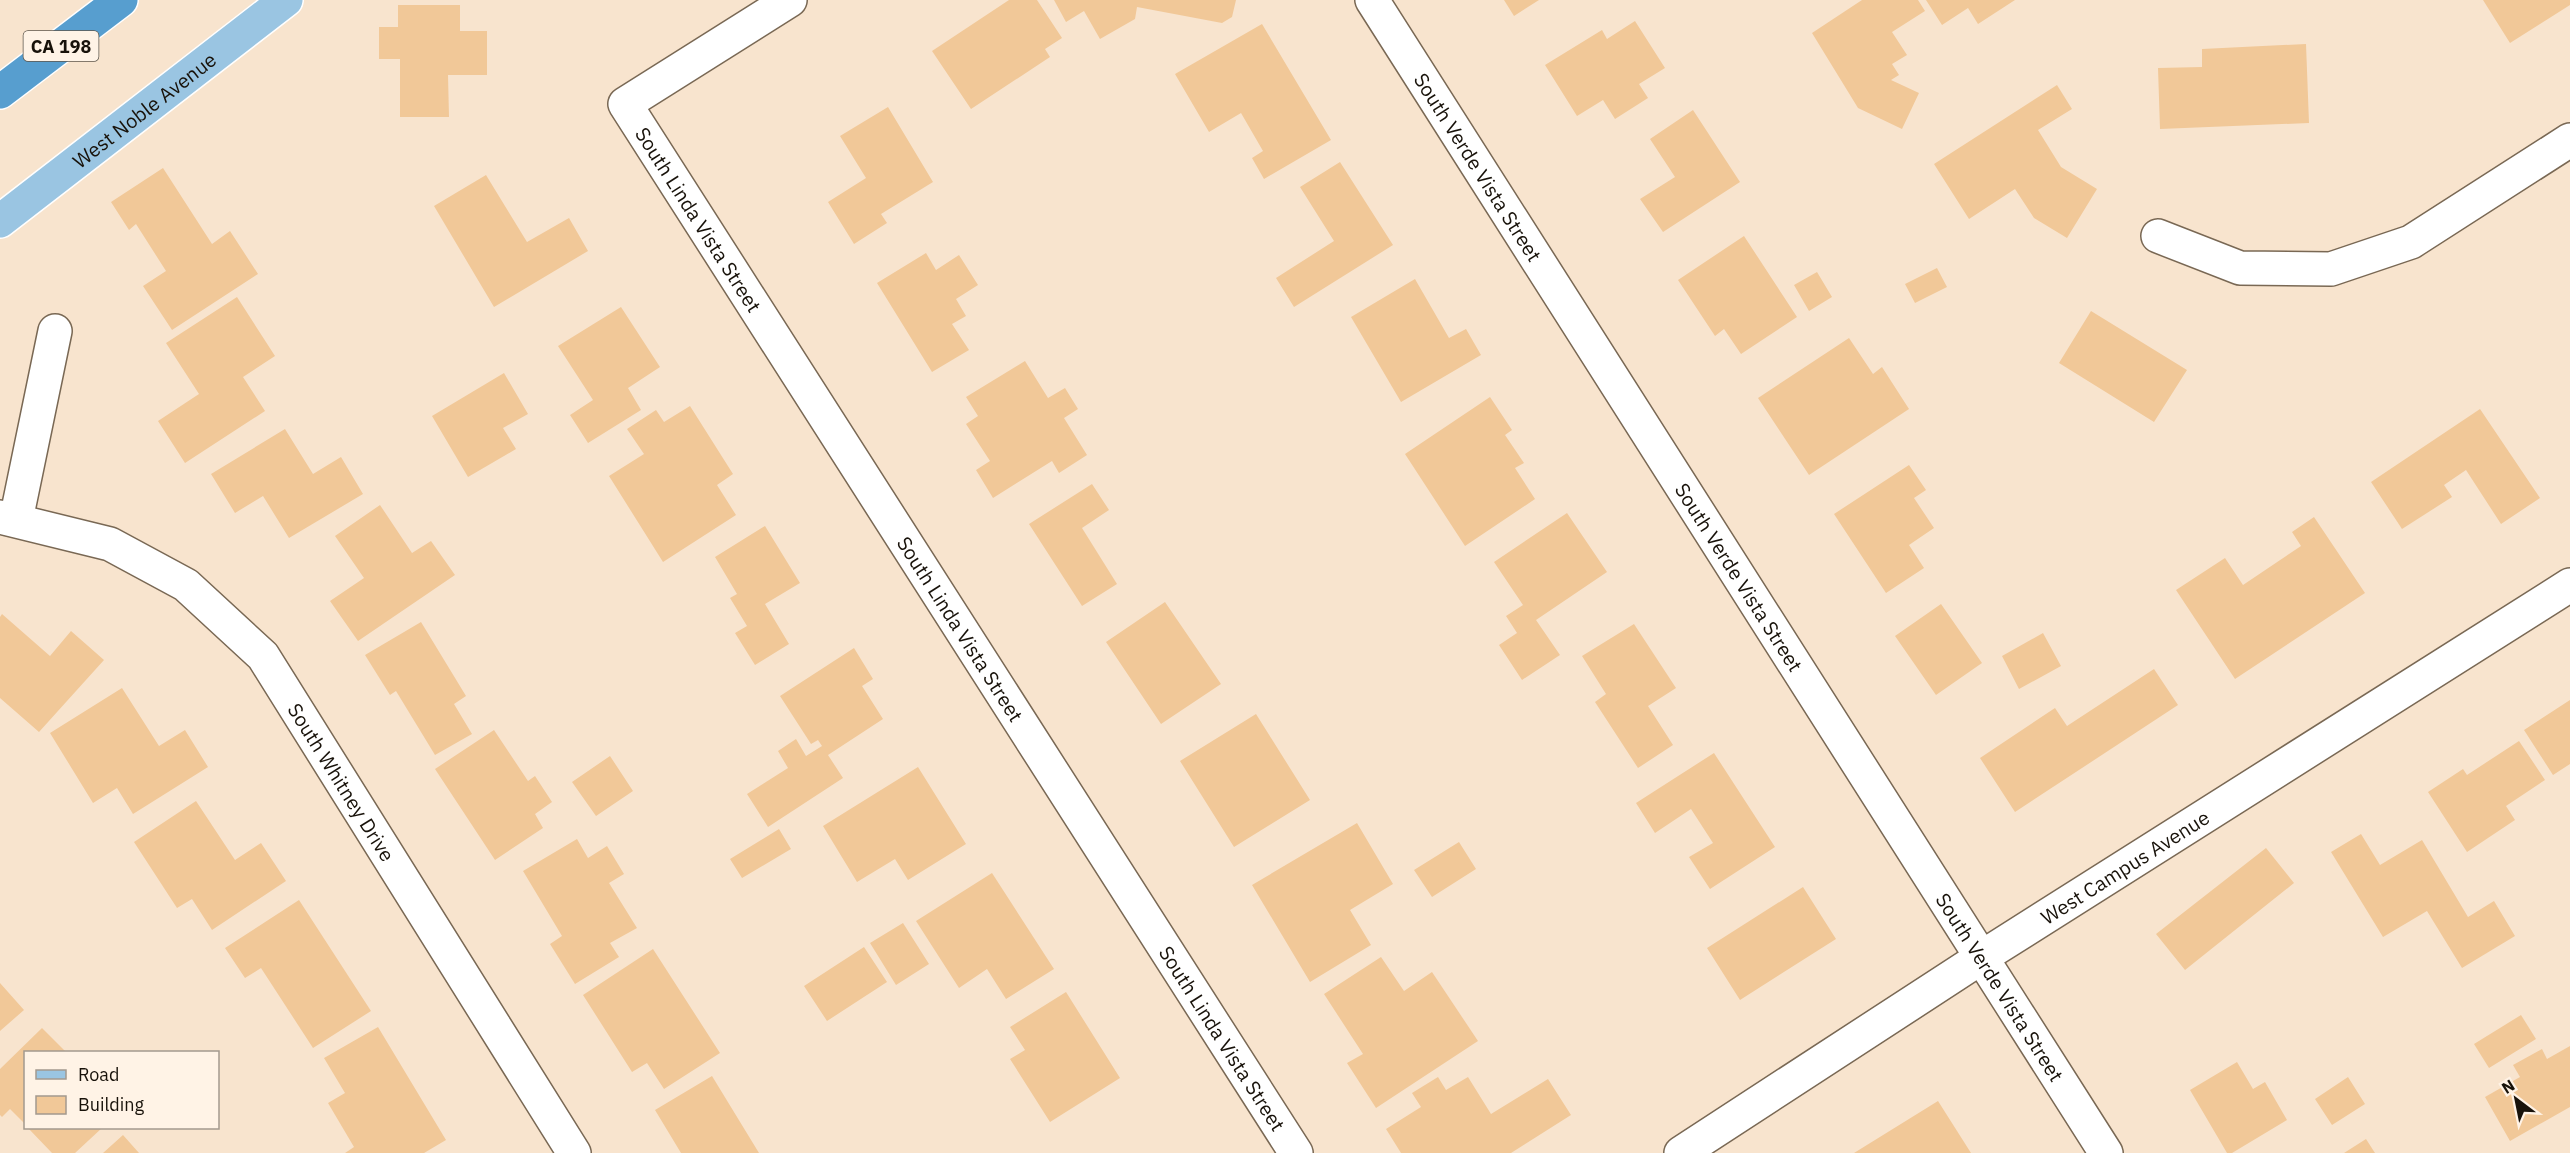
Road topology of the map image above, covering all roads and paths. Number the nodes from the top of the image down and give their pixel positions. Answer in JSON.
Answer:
{"nodes":[{"id":1,"x":121,"y":0,"type":"edge"},
{"id":2,"x":286,"y":0,"type":"edge"},
{"id":3,"x":790,"y":0,"type":"edge"},
{"id":4,"x":1372,"y":0,"type":"edge"},
{"id":5,"x":0,"y":92,"type":"edge"},
{"id":6,"x":2570,"y":140,"type":"edge"},
{"id":7,"x":0,"y":220,"type":"edge"},
{"id":8,"x":2158,"y":236,"type":"dead end"},
{"id":9,"x":55,"y":331,"type":"dead end"},
{"id":10,"x":8,"y":519,"type":"edge"},
{"id":11,"x":2570,"y":585,"type":"edge"},
{"id":12,"x":1982,"y":957,"type":"junction"},
{"id":13,"x":574,"y":1153,"type":"edge"},
{"id":14,"x":1296,"y":1153,"type":"edge"},
{"id":15,"x":1681,"y":1153,"type":"edge"},
{"id":16,"x":2106,"y":1153,"type":"edge"}],
"edges":[{"from":1,"to":5,"type":"highway","number":"CA 198"},
{"from":2,"to":7,"type":"main road","name":"West Noble Avenue"},
{"from":3,"to":14,"type":"street","name":"South Linda Vista Street"},
{"from":4,"to":12,"type":"street","name":"South Verde Vista Street"},
{"from":6,"to":8,"type":"street"},
{"from":9,"to":10,"type":"street"},
{"from":10,"to":13,"type":"street","name":"South Whitney Drive"},
{"from":11,"to":12,"type":"street","name":"West Campus Avenue"},
{"from":12,"to":15,"type":"street","name":"West Campus Avenue"},
{"from":12,"to":16,"type":"street","name":"South Verde Vista Street"}]}
